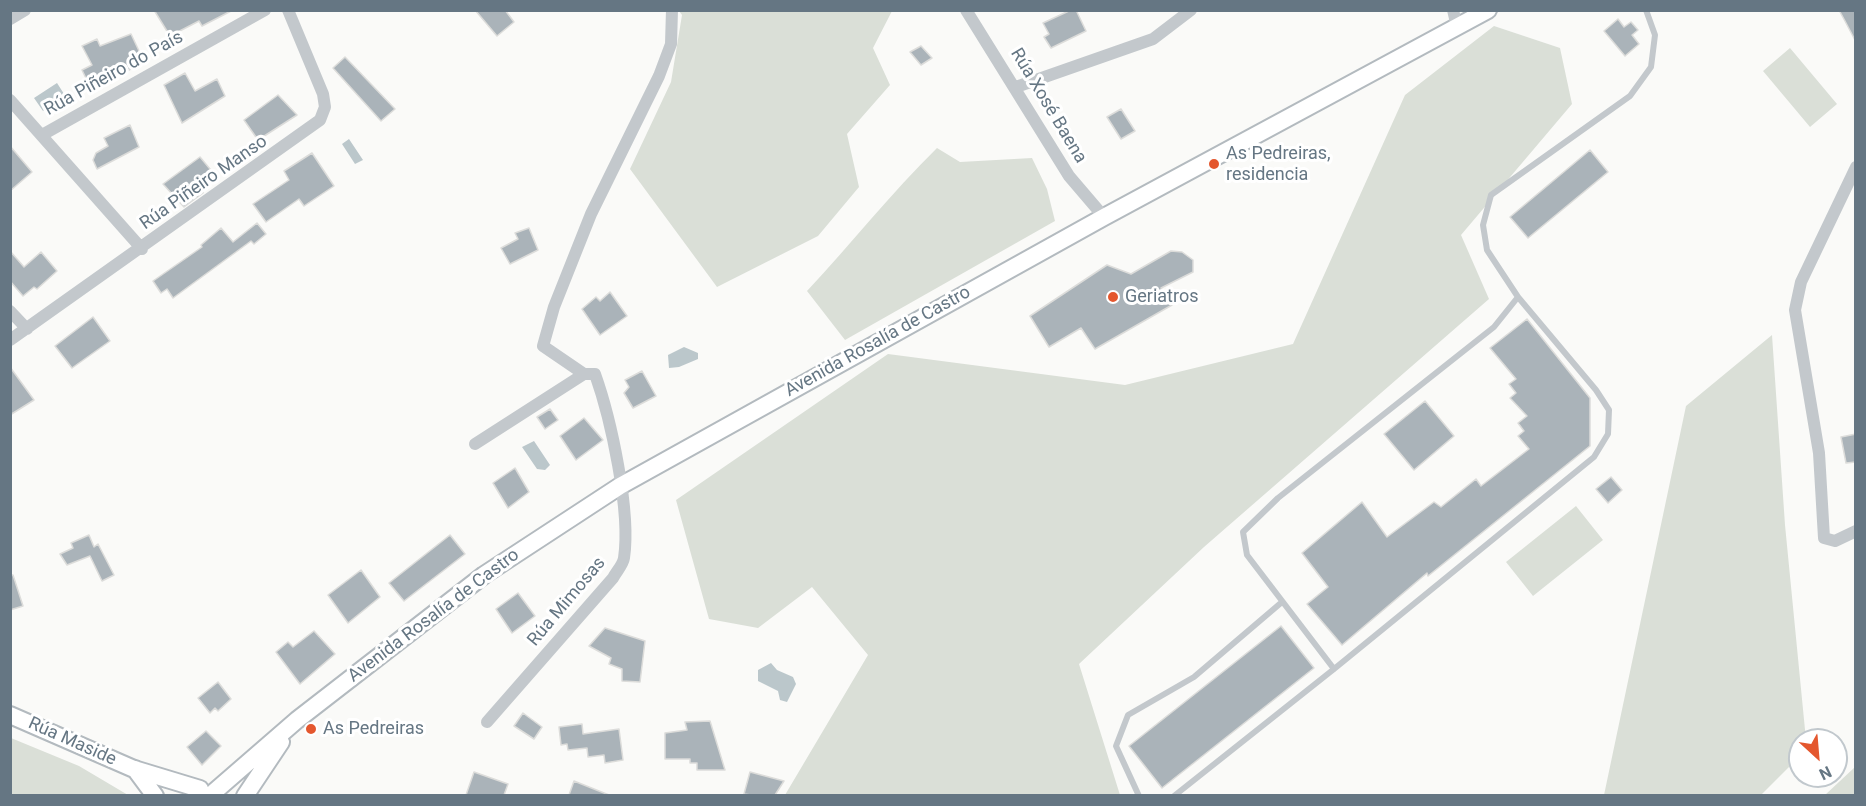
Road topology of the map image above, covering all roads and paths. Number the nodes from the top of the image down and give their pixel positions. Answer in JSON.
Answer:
{"nodes":[{"id":1,"x":25,"y":10,"type":"edge"},
{"id":2,"x":266,"y":10,"type":"edge"},
{"id":3,"x":288,"y":10,"type":"edge"},
{"id":4,"x":672,"y":10,"type":"edge"},
{"id":5,"x":966,"y":10,"type":"edge"},
{"id":6,"x":1191,"y":10,"type":"edge"},
{"id":7,"x":1453,"y":10,"type":"edge"},
{"id":8,"x":1488,"y":10,"type":"edge"},
{"id":9,"x":1646,"y":10,"type":"edge"},
{"id":10,"x":10,"y":19,"type":"edge"},
{"id":11,"x":1457,"y":27,"type":"junction"},
{"id":12,"x":1016,"y":87,"type":"junction"},
{"id":13,"x":14,"y":108,"type":"edge"},
{"id":14,"x":42,"y":135,"type":"junction"},
{"id":15,"x":1856,"y":167,"type":"edge"},
{"id":16,"x":1104,"y":217,"type":"junction"},
{"id":17,"x":142,"y":249,"type":"junction"},
{"id":18,"x":1518,"y":297,"type":"junction"},
{"id":19,"x":10,"y":311,"type":"edge"},
{"id":20,"x":27,"y":329,"type":"junction"},
{"id":21,"x":10,"y":340,"type":"edge"},
{"id":22,"x":584,"y":374,"type":"junction"},
{"id":23,"x":475,"y":444,"type":"dead end"},
{"id":24,"x":620,"y":486,"type":"junction"},
{"id":25,"x":1856,"y":531,"type":"edge"},
{"id":26,"x":1282,"y":602,"type":"junction"},
{"id":27,"x":1334,"y":669,"type":"junction"},
{"id":28,"x":10,"y":715,"type":"edge"},
{"id":29,"x":297,"y":720,"type":"junction"},
{"id":30,"x":487,"y":722,"type":"dead end"},
{"id":31,"x":134,"y":769,"type":"junction"},
{"id":32,"x":212,"y":792,"type":"edge"},
{"id":33,"x":155,"y":795,"type":"edge"},
{"id":34,"x":179,"y":795,"type":"edge"},
{"id":35,"x":245,"y":795,"type":"edge"},
{"id":36,"x":1139,"y":795,"type":"edge"},
{"id":37,"x":1174,"y":795,"type":"edge"}],
"edges":[{"from":1,"to":10,"type":"street"},
{"from":2,"to":14,"type":"street","name":"Rúa Piñeiro do País"},
{"from":3,"to":17,"type":"street","name":"Rúa Piñeiro Manso"},
{"from":4,"to":22,"type":"street"},
{"from":5,"to":12,"type":"street","name":"Rúa Xosé Baena"},
{"from":6,"to":12,"type":"street"},
{"from":7,"to":11,"type":"street"},
{"from":8,"to":11,"type":"street","name":"Avenida Rosalía de Castro"},
{"from":9,"to":18,"type":"lane"},
{"from":11,"to":16,"type":"street","name":"Avenida Rosalía de Castro"},
{"from":12,"to":16,"type":"street","name":"Rúa Xosé Baena"},
{"from":13,"to":14,"type":"street"},
{"from":14,"to":17,"type":"street"},
{"from":15,"to":25,"type":"street"},
{"from":16,"to":24,"type":"street","name":"Avenida Rosalía de Castro"},
{"from":17,"to":20,"type":"street","name":"Rúa Piñeiro Manso"},
{"from":18,"to":26,"type":"lane"},
{"from":18,"to":27,"type":"lane"},
{"from":19,"to":20,"type":"street"},
{"from":20,"to":21,"type":"street","name":"Rúa Piñeiro Manso"},
{"from":22,"to":23,"type":"street"},
{"from":22,"to":24,"type":"street","name":"Rúa Mimosas"},
{"from":24,"to":29,"type":"street","name":"Avenida Rosalía de Castro"},
{"from":24,"to":30,"type":"street","name":"Rúa Mimosas"},
{"from":26,"to":27,"type":"lane"},
{"from":26,"to":36,"type":"lane"},
{"from":27,"to":37,"type":"lane"},
{"from":28,"to":31,"type":"street","name":"Rúa Maside"},
{"from":29,"to":32,"type":"street","name":"Avenida Rosalía de Castro"},
{"from":29,"to":35,"type":"street","name":"Avenida Rosalía de Castro"},
{"from":31,"to":32,"type":"street","name":"Rúa Maside"},
{"from":31,"to":33,"type":"street","name":"Rúa Maside"},
{"from":32,"to":34,"type":"street"}]}
